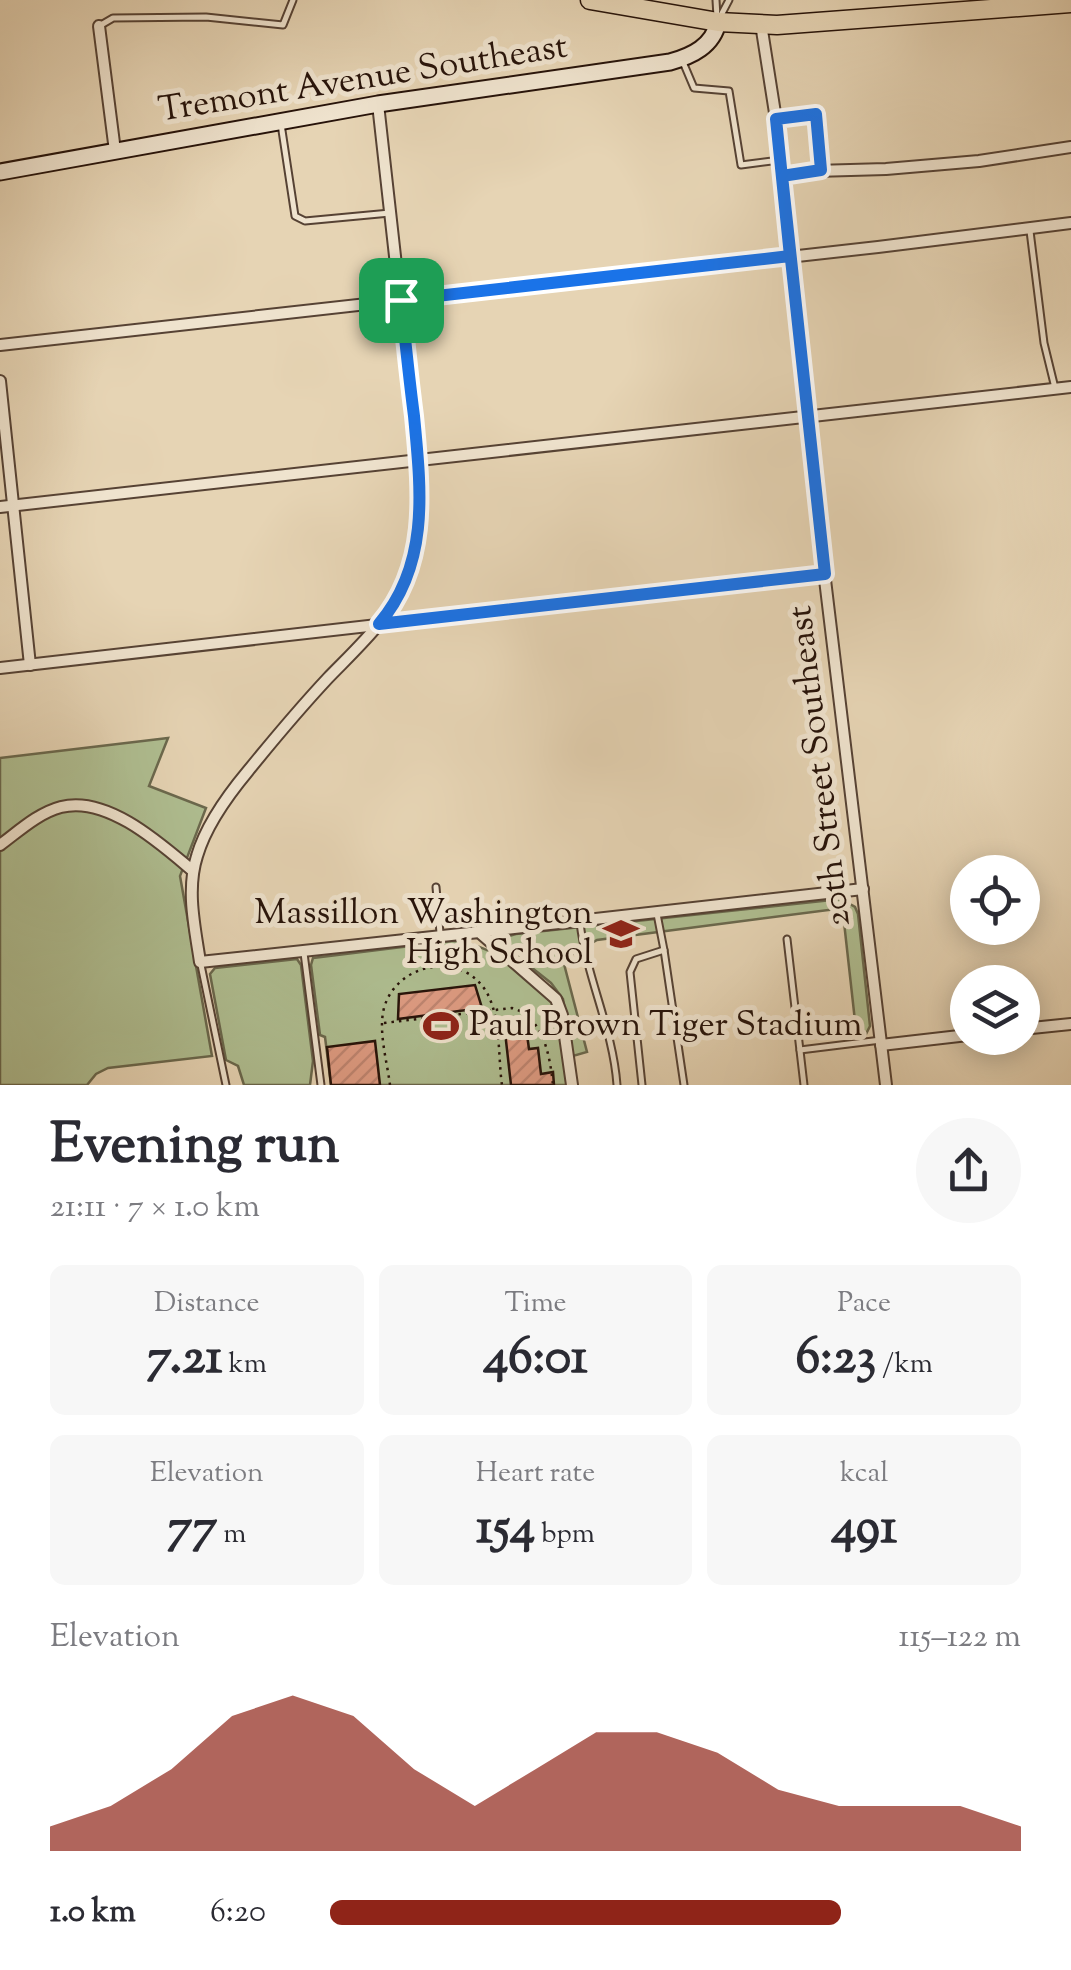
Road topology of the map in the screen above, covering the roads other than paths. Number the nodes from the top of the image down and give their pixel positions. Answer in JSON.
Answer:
{"nodes":[{"id":1,"x":293,"y":0,"type":"edge"},
{"id":2,"x":590,"y":0,"type":"edge"},
{"id":3,"x":716,"y":0,"type":"edge"},
{"id":4,"x":729,"y":0,"type":"edge"},
{"id":5,"x":1071,"y":4,"type":"edge"},
{"id":6,"x":956,"y":6,"type":"edge"},
{"id":7,"x":718,"y":22,"type":"junction"},
{"id":8,"x":762,"y":24,"type":"junction"},
{"id":9,"x":99,"y":26,"type":"joint"},
{"id":10,"x":682,"y":59,"type":"junction"},
{"id":11,"x":378,"y":104,"type":"junction"},
{"id":12,"x":776,"y":119,"type":"junction"},
{"id":13,"x":281,"y":121,"type":"junction"},
{"id":14,"x":1071,"y":147,"type":"edge"},
{"id":15,"x":115,"y":151,"type":"junction"},
{"id":16,"x":780,"y":160,"type":"junction"},
{"id":17,"x":821,"y":170,"type":"junction"},
{"id":18,"x":0,"y":172,"type":"edge"},
{"id":19,"x":782,"y":176,"type":"junction"},
{"id":20,"x":391,"y":212,"type":"junction"},
{"id":21,"x":1071,"y":223,"type":"edge"},
{"id":22,"x":1030,"y":228,"type":"junction"},
{"id":23,"x":790,"y":256,"type":"junction"},
{"id":24,"x":401,"y":300,"type":"junction"},
{"id":25,"x":0,"y":345,"type":"edge"},
{"id":26,"x":0,"y":381,"type":"edge"},
{"id":27,"x":1071,"y":387,"type":"edge"},
{"id":28,"x":1055,"y":388,"type":"junction"},
{"id":29,"x":808,"y":416,"type":"junction"},
{"id":30,"x":418,"y":460,"type":"junction"},
{"id":31,"x":15,"y":506,"type":"junction"},
{"id":32,"x":0,"y":507,"type":"edge"},
{"id":33,"x":825,"y":574,"type":"junction"},
{"id":34,"x":379,"y":624,"type":"junction"},
{"id":35,"x":30,"y":665,"type":"junction"},
{"id":36,"x":0,"y":668,"type":"edge"},
{"id":37,"x":0,"y":845,"type":"edge"},
{"id":38,"x":194,"y":871,"type":"junction"},
{"id":39,"x":436,"y":888,"type":"dead end"},
{"id":40,"x":863,"y":890,"type":"junction"},
{"id":41,"x":656,"y":912,"type":"junction"},
{"id":42,"x":580,"y":921,"type":"junction"},
{"id":43,"x":478,"y":932,"type":"junction"},
{"id":44,"x":441,"y":936,"type":"junction"},
{"id":45,"x":787,"y":939,"type":"dead end"},
{"id":46,"x":304,"y":950,"type":"junction"},
{"id":47,"x":664,"y":950,"type":"junction"},
{"id":48,"x":200,"y":962,"type":"junction"},
{"id":49,"x":1071,"y":1024,"type":"edge"},
{"id":50,"x":1040,"y":1028,"type":"edge"},
{"id":51,"x":950,"y":1037,"type":"edge"},
{"id":52,"x":881,"y":1043,"type":"junction"},
{"id":53,"x":800,"y":1050,"type":"junction"},
{"id":54,"x":226,"y":1085,"type":"edge"},
{"id":55,"x":320,"y":1085,"type":"edge"},
{"id":56,"x":572,"y":1085,"type":"edge"},
{"id":57,"x":618,"y":1085,"type":"edge"},
{"id":58,"x":642,"y":1085,"type":"edge"},
{"id":59,"x":684,"y":1085,"type":"edge"},
{"id":60,"x":804,"y":1085,"type":"edge"},
{"id":61,"x":886,"y":1085,"type":"edge"}],
"edges":[{"from":1,"to":9,"type":"lane"},
{"from":2,"to":7,"type":"main road"},
{"from":3,"to":7,"type":"lane"},
{"from":4,"to":7,"type":"lane"},
{"from":5,"to":6,"type":"main road"},
{"from":6,"to":8,"type":"main road"},
{"from":7,"to":8,"type":"main road"},
{"from":7,"to":10,"type":"street"},
{"from":8,"to":12,"type":"street","name":"20th Street Southeast"},
{"from":9,"to":15,"type":"street"},
{"from":10,"to":11,"type":"street","name":"Tremont Avenue Southeast"},
{"from":10,"to":16,"type":"lane"},
{"from":11,"to":13,"type":"street","name":"Tremont Avenue Southeast"},
{"from":11,"to":20,"type":"street"},
{"from":12,"to":16,"type":"street","name":"20th Street Southeast"},
{"from":12,"to":17,"type":"lane"},
{"from":13,"to":15,"type":"street","name":"Tremont Avenue Southeast"},
{"from":13,"to":20,"type":"lane"},
{"from":14,"to":17,"type":"street"},
{"from":15,"to":18,"type":"street","name":"Tremont Avenue Southeast"},
{"from":16,"to":19,"type":"street","name":"20th Street Southeast"},
{"from":17,"to":19,"type":"street"},
{"from":19,"to":23,"type":"street","name":"20th Street Southeast"},
{"from":20,"to":24,"type":"street"},
{"from":21,"to":22,"type":"street"},
{"from":22,"to":23,"type":"street"},
{"from":22,"to":28,"type":"lane"},
{"from":23,"to":24,"type":"street"},
{"from":23,"to":29,"type":"street","name":"20th Street Southeast"},
{"from":24,"to":25,"type":"street"},
{"from":24,"to":30,"type":"street"},
{"from":26,"to":31,"type":"street"},
{"from":27,"to":28,"type":"street"},
{"from":28,"to":29,"type":"street"},
{"from":29,"to":30,"type":"street"},
{"from":29,"to":33,"type":"street","name":"20th Street Southeast"},
{"from":30,"to":31,"type":"street"},
{"from":30,"to":34,"type":"street"},
{"from":31,"to":32,"type":"street"},
{"from":31,"to":35,"type":"street"},
{"from":33,"to":34,"type":"street"},
{"from":33,"to":40,"type":"street","name":"20th Street Southeast"},
{"from":34,"to":35,"type":"street"},
{"from":34,"to":38,"type":"street"},
{"from":35,"to":36,"type":"street"},
{"from":37,"to":38,"type":"street"},
{"from":38,"to":48,"type":"street"},
{"from":39,"to":44,"type":"lane"},
{"from":40,"to":41,"type":"street"},
{"from":40,"to":52,"type":"street","name":"20th Street Southeast"},
{"from":41,"to":42,"type":"street"},
{"from":41,"to":47,"type":"lane"},
{"from":42,"to":43,"type":"street"},
{"from":42,"to":57,"type":"lane"},
{"from":43,"to":44,"type":"street"},
{"from":43,"to":56,"type":"street"},
{"from":44,"to":46,"type":"street"},
{"from":45,"to":53,"type":"lane"},
{"from":46,"to":48,"type":"street"},
{"from":46,"to":55,"type":"lane"},
{"from":47,"to":58,"type":"lane"},
{"from":47,"to":59,"type":"lane"},
{"from":48,"to":54,"type":"lane"},
{"from":49,"to":50,"type":"street"},
{"from":51,"to":52,"type":"street"},
{"from":52,"to":53,"type":"lane"},
{"from":52,"to":61,"type":"street","name":"20th Street Southeast"},
{"from":53,"to":60,"type":"lane"}]}
